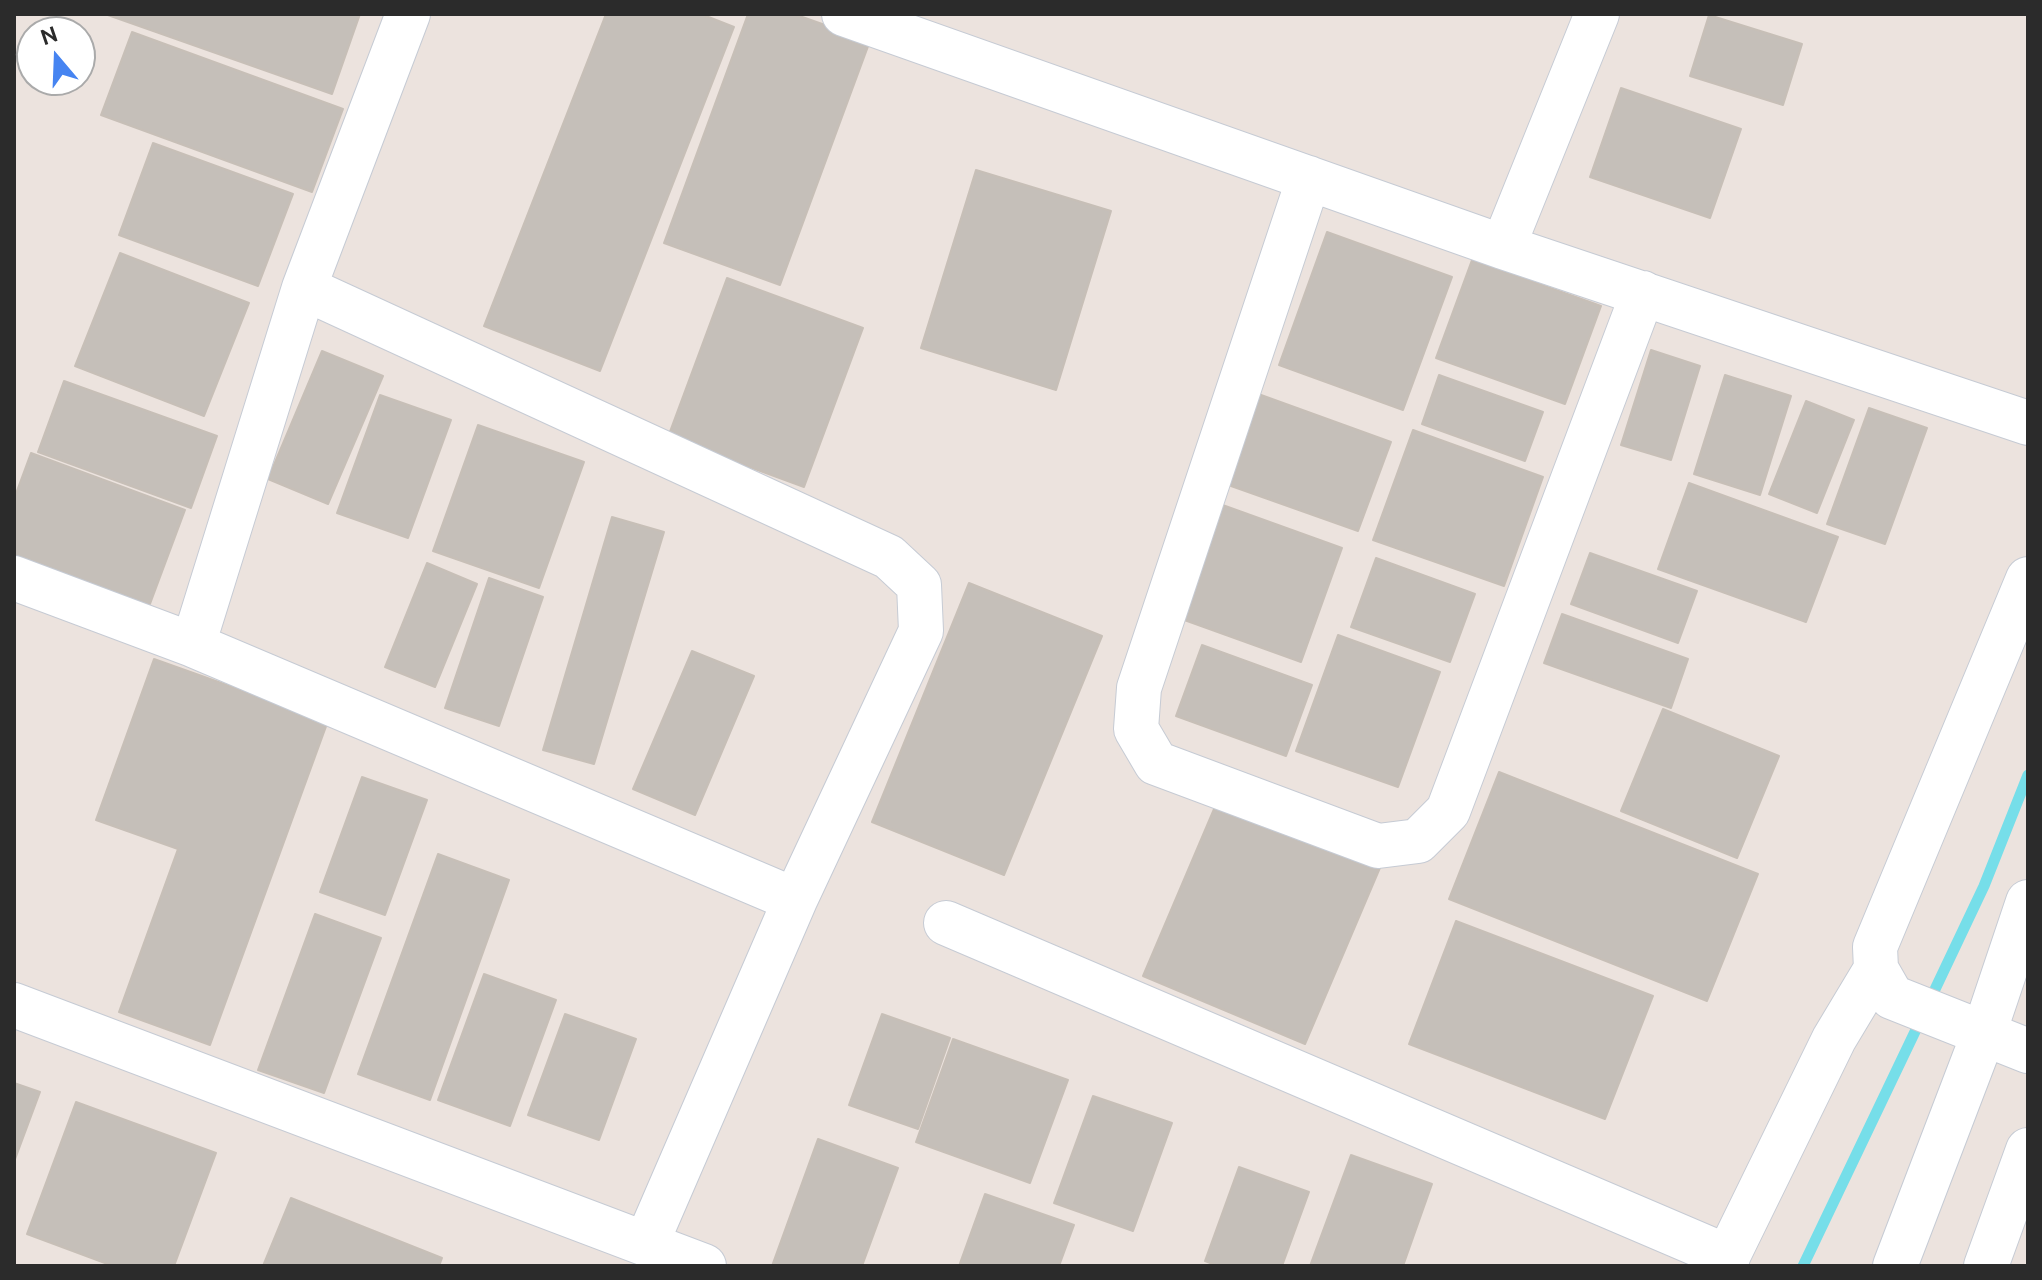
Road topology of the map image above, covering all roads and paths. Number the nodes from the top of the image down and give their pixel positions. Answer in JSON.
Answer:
{"nodes":[{"id":1,"x":408,"y":14,"type":"edge"},
{"id":2,"x":844,"y":14,"type":"edge"},
{"id":3,"x":1597,"y":14,"type":"edge"},
{"id":4,"x":1309,"y":178,"type":"junction"},
{"id":5,"x":1503,"y":247,"type":"junction"},
{"id":6,"x":304,"y":288,"type":"junction"},
{"id":7,"x":1643,"y":293,"type":"junction"},
{"id":8,"x":2028,"y":423,"type":"edge"},
{"id":9,"x":14,"y":578,"type":"edge"},
{"id":10,"x":2028,"y":579,"type":"edge"},
{"id":11,"x":193,"y":645,"type":"junction"},
{"id":12,"x":795,"y":900,"type":"junction"},
{"id":13,"x":2028,"y":902,"type":"edge"},
{"id":14,"x":946,"y":923,"type":"dead end"},
{"id":15,"x":1884,"y":983,"type":"junction"},
{"id":16,"x":14,"y":1005,"type":"edge"},
{"id":17,"x":1969,"y":1028,"type":"junction"},
{"id":18,"x":2028,"y":1051,"type":"edge"},
{"id":19,"x":2028,"y":1150,"type":"edge"},
{"id":20,"x":647,"y":1242,"type":"junction"},
{"id":21,"x":1726,"y":1261,"type":"edge"},
{"id":22,"x":704,"y":1266,"type":"edge"},
{"id":23,"x":1895,"y":1266,"type":"edge"},
{"id":24,"x":1986,"y":1266,"type":"edge"}],
"edges":[{"from":1,"to":6,"type":"street"},
{"from":2,"to":4,"type":"street"},
{"from":3,"to":5,"type":"street"},
{"from":4,"to":5,"type":"street"},
{"from":4,"to":7,"type":"street"},
{"from":5,"to":7,"type":"street"},
{"from":6,"to":11,"type":"street"},
{"from":6,"to":12,"type":"street"},
{"from":7,"to":8,"type":"street"},
{"from":9,"to":11,"type":"street"},
{"from":10,"to":15,"type":"street"},
{"from":11,"to":12,"type":"street"},
{"from":12,"to":20,"type":"street"},
{"from":13,"to":17,"type":"street"},
{"from":14,"to":21,"type":"street"},
{"from":15,"to":17,"type":"street"},
{"from":15,"to":21,"type":"street"},
{"from":16,"to":20,"type":"street"},
{"from":17,"to":18,"type":"street"},
{"from":17,"to":23,"type":"street"},
{"from":19,"to":24,"type":"street"},
{"from":20,"to":22,"type":"street"}]}
